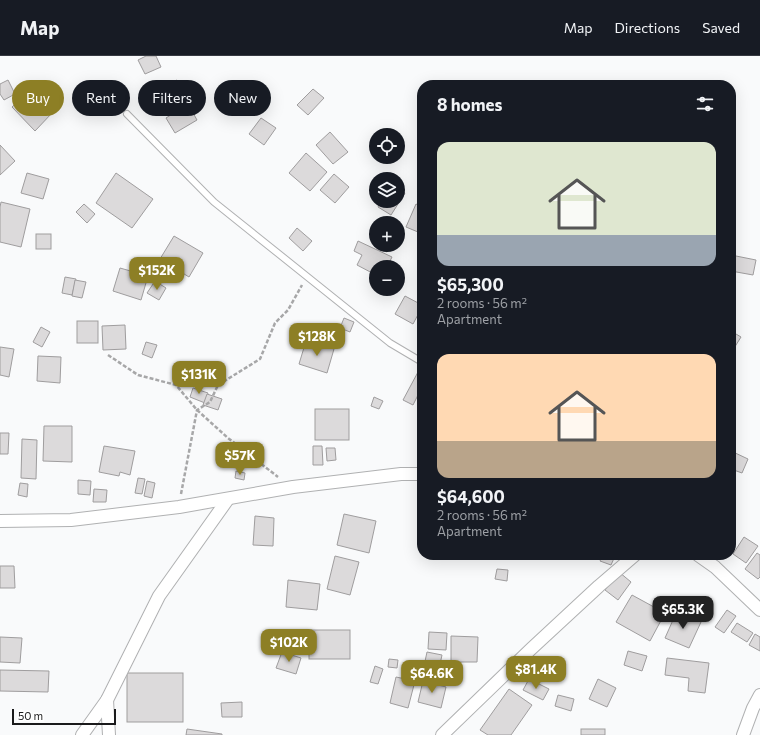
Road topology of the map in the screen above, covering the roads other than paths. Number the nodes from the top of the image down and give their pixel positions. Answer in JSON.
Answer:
{"nodes":[{"id":1,"x":129,"y":116,"type":"edge"},
{"id":2,"x":417,"y":359,"type":"edge"},
{"id":3,"x":417,"y":474,"type":"edge"},
{"id":4,"x":228,"y":499,"type":"junction"},
{"id":5,"x":0,"y":520,"type":"edge"},
{"id":6,"x":629,"y":560,"type":"edge"},
{"id":7,"x":705,"y":560,"type":"edge"},
{"id":8,"x":760,"y":610,"type":"edge"},
{"id":9,"x":760,"y":695,"type":"edge"},
{"id":10,"x":107,"y":700,"type":"junction"},
{"id":11,"x":82,"y":735,"type":"edge"},
{"id":12,"x":109,"y":735,"type":"edge"},
{"id":13,"x":442,"y":735,"type":"edge"},
{"id":14,"x":743,"y":735,"type":"edge"}],
"edges":[{"from":1,"to":2,"type":"lane"},
{"from":3,"to":4,"type":"street"},
{"from":4,"to":5,"type":"street"},
{"from":4,"to":10,"type":"street"},
{"from":6,"to":13,"type":"street"},
{"from":7,"to":8,"type":"street"},
{"from":9,"to":14,"type":"street"},
{"from":10,"to":11,"type":"street"},
{"from":10,"to":12,"type":"street"}]}
